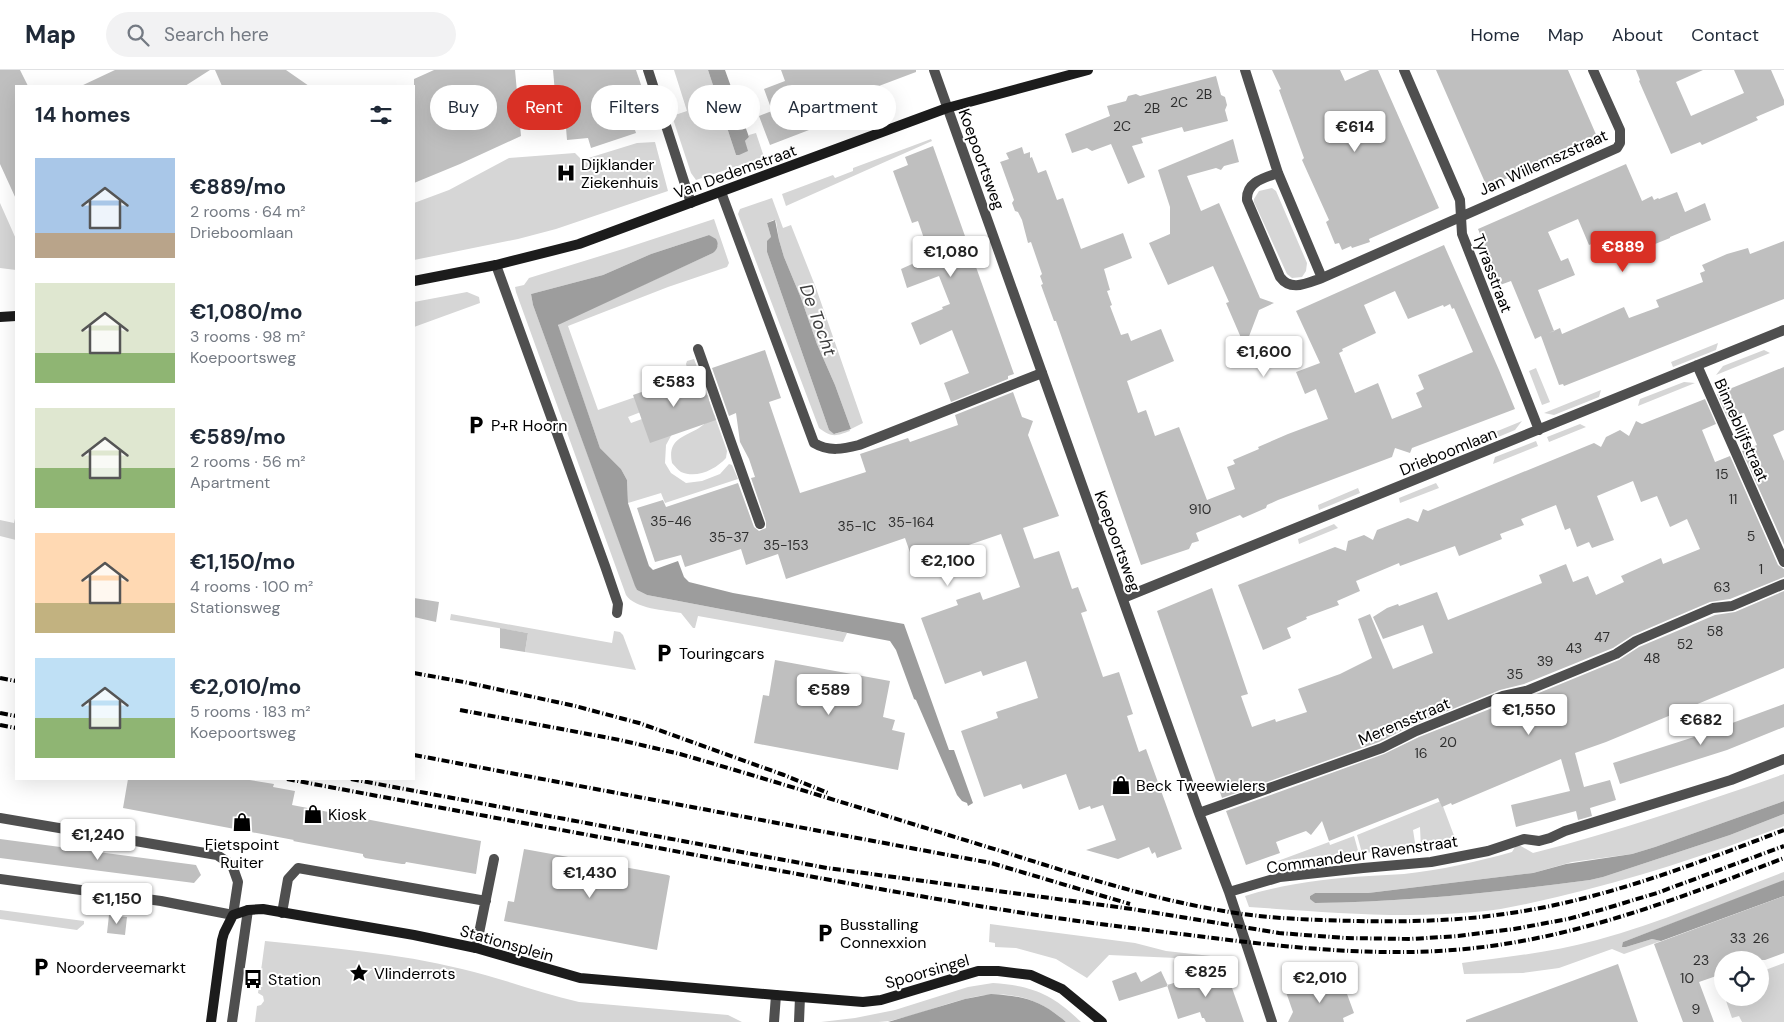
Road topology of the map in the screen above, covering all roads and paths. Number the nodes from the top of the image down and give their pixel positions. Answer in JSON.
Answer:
{"nodes":[{"id":1,"x":648,"y":70,"type":"edge"},
{"id":2,"x":934,"y":70,"type":"edge"},
{"id":3,"x":1088,"y":70,"type":"edge"},
{"id":4,"x":1245,"y":70,"type":"edge"},
{"id":5,"x":1404,"y":70,"type":"edge"},
{"id":6,"x":1593,"y":70,"type":"edge"},
{"id":7,"x":947,"y":108,"type":"junction"},
{"id":8,"x":1278,"y":172,"type":"junction"},
{"id":9,"x":721,"y":192,"type":"junction"},
{"id":10,"x":691,"y":203,"type":"junction"},
{"id":11,"x":1461,"y":216,"type":"junction"},
{"id":12,"x":496,"y":265,"type":"junction"},
{"id":13,"x":1322,"y":278,"type":"junction"},
{"id":14,"x":415,"y":281,"type":"edge"},
{"id":15,"x":15,"y":316,"type":"edge"},
{"id":16,"x":0,"y":317,"type":"edge"},
{"id":17,"x":1784,"y":330,"type":"edge"},
{"id":18,"x":698,"y":349,"type":"dead end"},
{"id":19,"x":1697,"y":365,"type":"junction"},
{"id":20,"x":1042,"y":373,"type":"junction"},
{"id":21,"x":1539,"y":430,"type":"junction"},
{"id":22,"x":760,"y":524,"type":"dead end"},
{"id":23,"x":1784,"y":562,"type":"edge"},
{"id":24,"x":1784,"y":584,"type":"edge"},
{"id":25,"x":1122,"y":598,"type":"junction"},
{"id":26,"x":617,"y":613,"type":"dead end"},
{"id":27,"x":1784,"y":759,"type":"edge"},
{"id":28,"x":1199,"y":813,"type":"junction"},
{"id":29,"x":0,"y":818,"type":"edge"},
{"id":30,"x":494,"y":859,"type":"dead end"},
{"id":31,"x":0,"y":880,"type":"edge"},
{"id":32,"x":1229,"y":892,"type":"junction"},
{"id":33,"x":486,"y":901,"type":"junction"},
{"id":34,"x":248,"y":910,"type":"junction"},
{"id":35,"x":282,"y":913,"type":"junction"},
{"id":36,"x":233,"y":915,"type":"junction"},
{"id":37,"x":476,"y":948,"type":"junction"},
{"id":38,"x":776,"y":995,"type":"junction"},
{"id":39,"x":800,"y":997,"type":"junction"},
{"id":40,"x":211,"y":1022,"type":"edge"},
{"id":41,"x":232,"y":1022,"type":"edge"},
{"id":42,"x":774,"y":1022,"type":"edge"},
{"id":43,"x":798,"y":1022,"type":"edge"},
{"id":44,"x":1102,"y":1022,"type":"edge"},
{"id":45,"x":1272,"y":1022,"type":"edge"}],
"edges":[{"from":1,"to":10,"type":"street"},
{"from":2,"to":7,"type":"street","name":"Koepoortsweg"},
{"from":3,"to":7,"type":"street","name":"Van Dedemstraat"},
{"from":4,"to":8,"type":"street"},
{"from":5,"to":11,"type":"street","name":"Tyrasstraat"},
{"from":6,"to":11,"type":"street","name":"Jan Willemszstraat"},
{"from":7,"to":9,"type":"street","name":"Van Dedemstraat"},
{"from":7,"to":20,"type":"street","name":"Koepoortsweg"},
{"from":8,"to":13,"type":"street"},
{"from":8,"to":13,"type":"street"},
{"from":9,"to":10,"type":"street","name":"Van Dedemstraat"},
{"from":9,"to":20,"type":"street"},
{"from":10,"to":12,"type":"street","name":"Van Dedemstraat"},
{"from":11,"to":13,"type":"street"},
{"from":11,"to":21,"type":"street","name":"Tyrasstraat"},
{"from":12,"to":14,"type":"street","name":"Van Dedemstraat"},
{"from":12,"to":26,"type":"street"},
{"from":15,"to":16,"type":"street"},
{"from":17,"to":19,"type":"street","name":"Drieboomlaan"},
{"from":18,"to":22,"type":"street"},
{"from":19,"to":21,"type":"street","name":"Drieboomlaan"},
{"from":19,"to":23,"type":"street","name":"Binneblijfstraat"},
{"from":20,"to":25,"type":"street","name":"Koepoortsweg"},
{"from":21,"to":25,"type":"street","name":"Drieboomlaan"},
{"from":24,"to":28,"type":"street","name":"Merensstraat"},
{"from":25,"to":28,"type":"street","name":"Koepoortsweg"},
{"from":27,"to":32,"type":"street","name":"Commandeur Ravenstraat"},
{"from":28,"to":32,"type":"street","name":"Koepoortsweg"},
{"from":29,"to":36,"type":"street"},
{"from":30,"to":33,"type":"street"},
{"from":31,"to":36,"type":"street"},
{"from":32,"to":45,"type":"street","name":"Koepoortsweg"},
{"from":33,"to":35,"type":"street"},
{"from":33,"to":37,"type":"street"},
{"from":34,"to":35,"type":"street","name":"Stationsplein"},
{"from":34,"to":36,"type":"street","name":"Stationsplein"},
{"from":34,"to":41,"type":"street"},
{"from":35,"to":37,"type":"street","name":"Stationsplein"},
{"from":36,"to":40,"type":"street"},
{"from":37,"to":38,"type":"street","name":"Stationsplein"},
{"from":38,"to":39,"type":"street","name":"Spoorsingel"},
{"from":38,"to":42,"type":"street"},
{"from":39,"to":43,"type":"street"},
{"from":39,"to":44,"type":"street","name":"Spoorsingel"}]}
